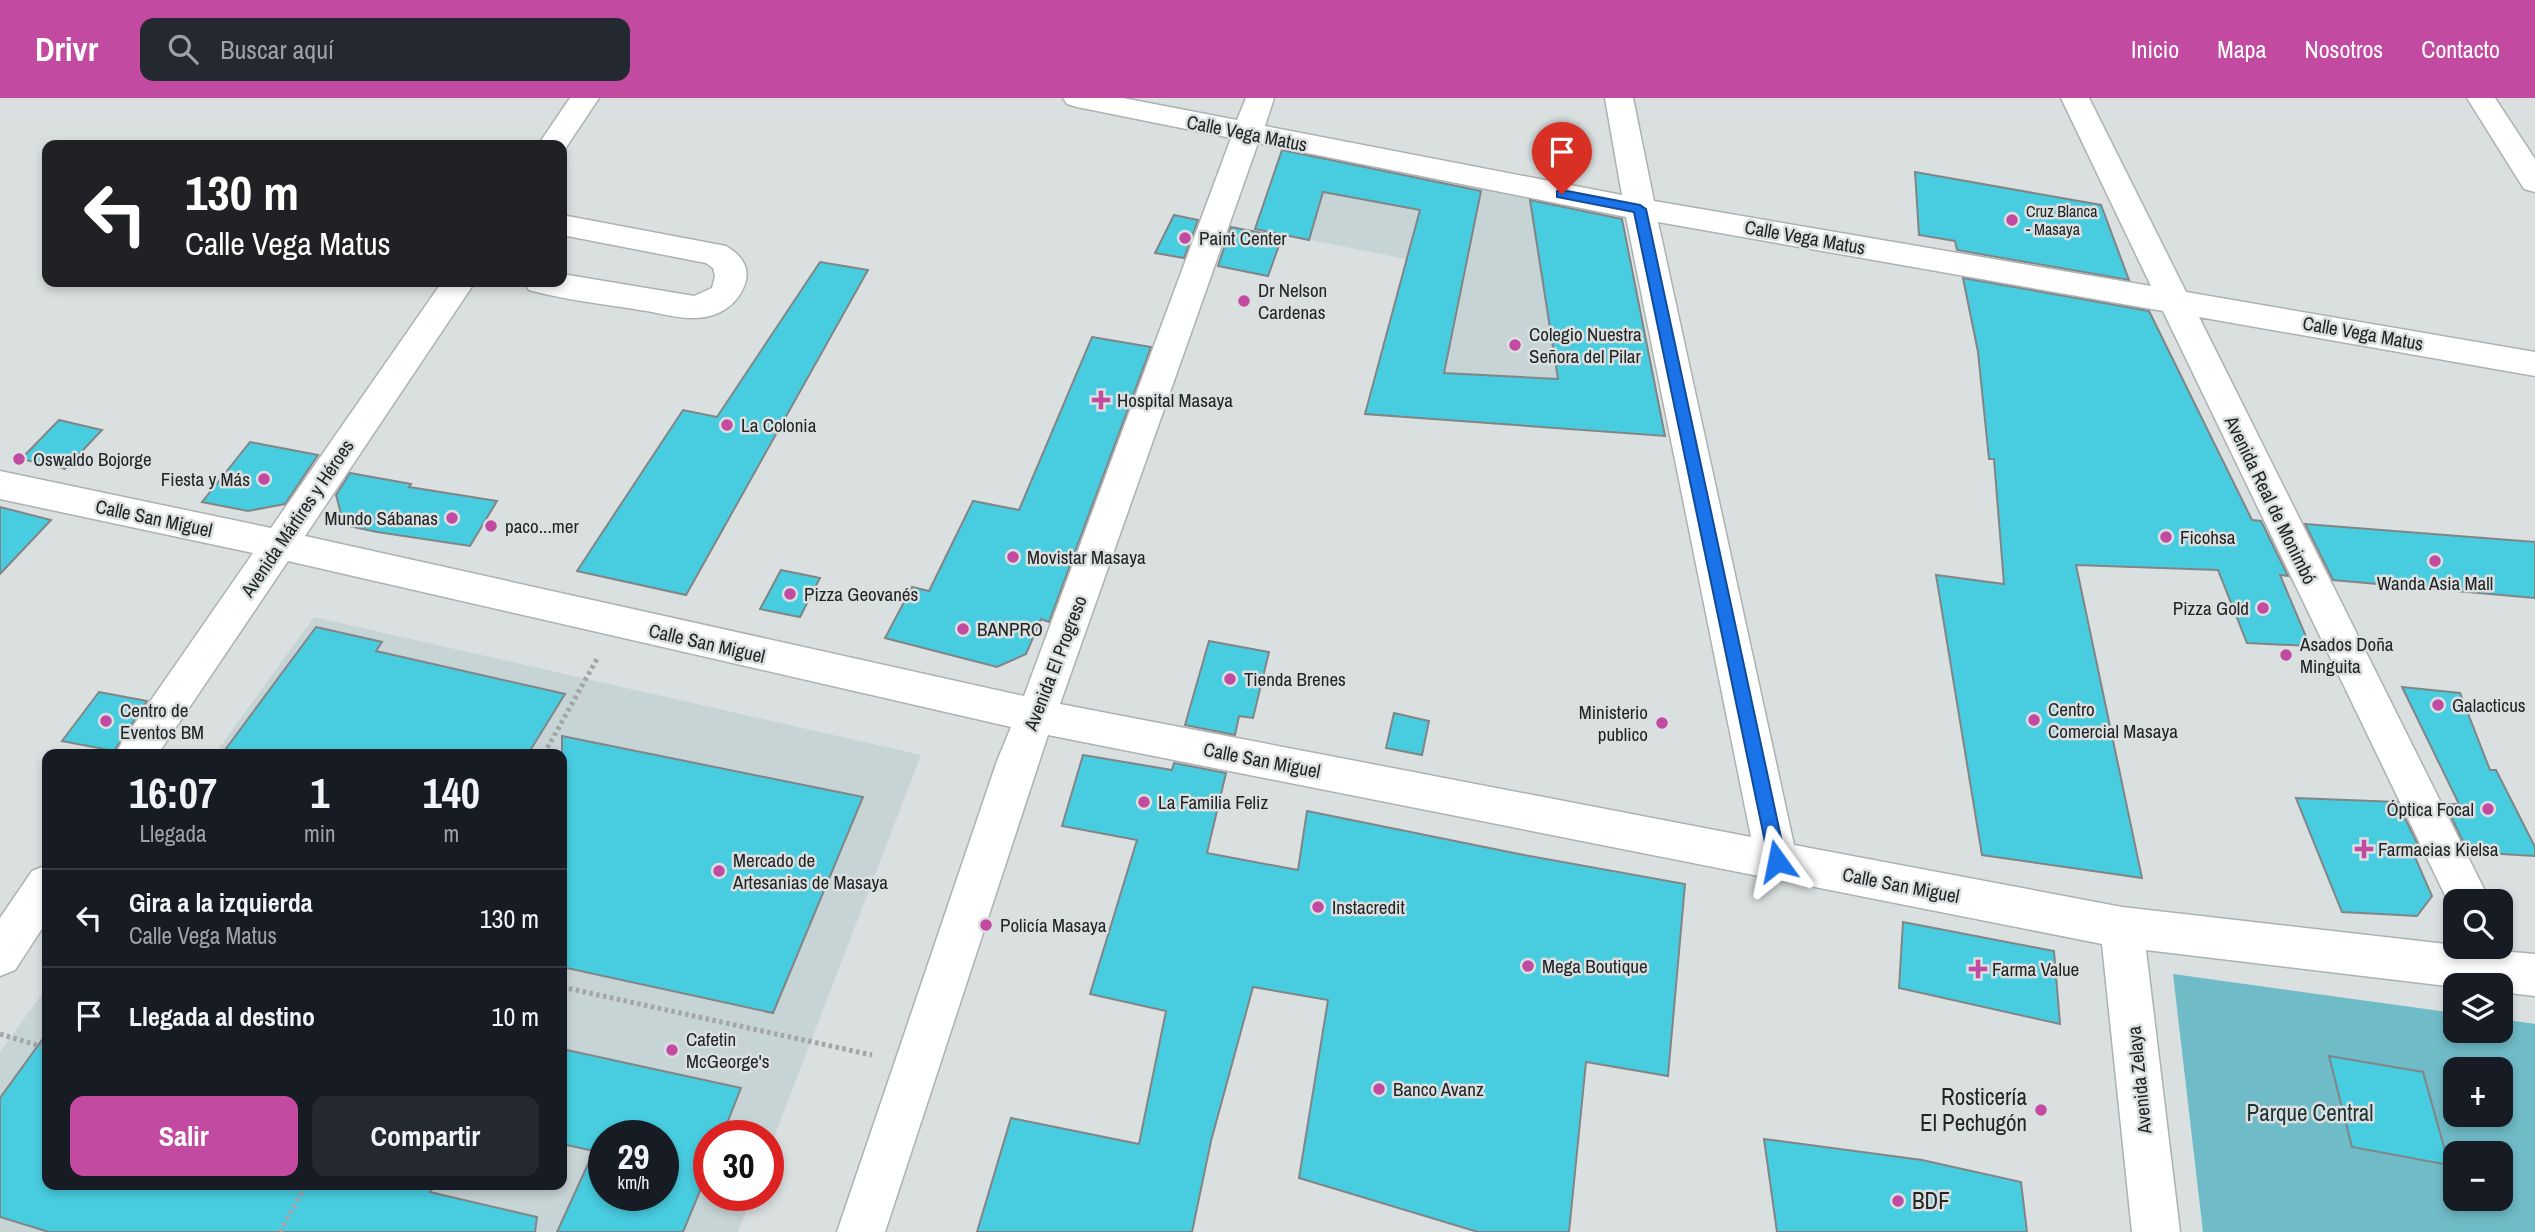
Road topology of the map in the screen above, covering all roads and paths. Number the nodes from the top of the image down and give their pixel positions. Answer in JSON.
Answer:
{"nodes":[{"id":1,"x":585,"y":98,"type":"edge"},
{"id":2,"x":1077,"y":98,"type":"edge"},
{"id":3,"x":1260,"y":98,"type":"edge"},
{"id":4,"x":1619,"y":98,"type":"edge"},
{"id":5,"x":2075,"y":98,"type":"edge"},
{"id":6,"x":2481,"y":98,"type":"edge"},
{"id":7,"x":1248,"y":133,"type":"junction"},
{"id":8,"x":556,"y":140,"type":"edge"},
{"id":9,"x":2535,"y":182,"type":"edge"},
{"id":10,"x":1640,"y":209,"type":"junction"},
{"id":11,"x":567,"y":226,"type":"edge"},
{"id":12,"x":567,"y":286,"type":"edge"},
{"id":13,"x":456,"y":287,"type":"edge"},
{"id":14,"x":2172,"y":299,"type":"junction"},
{"id":15,"x":2535,"y":364,"type":"edge"},
{"id":16,"x":0,"y":485,"type":"edge"},
{"id":17,"x":278,"y":544,"type":"junction"},
{"id":18,"x":618,"y":623,"type":"junction"},
{"id":19,"x":1036,"y":716,"type":"junction"},
{"id":20,"x":139,"y":749,"type":"edge"},
{"id":21,"x":547,"y":749,"type":"edge"},
{"id":22,"x":1777,"y":861,"type":"junction"},
{"id":23,"x":2463,"y":889,"type":"edge"},
{"id":24,"x":42,"y":892,"type":"edge"},
{"id":25,"x":2122,"y":927,"type":"junction"},
{"id":26,"x":0,"y":955,"type":"edge"},
{"id":27,"x":2510,"y":964,"type":"edge"},
{"id":28,"x":567,"y":988,"type":"edge"},
{"id":29,"x":0,"y":1034,"type":"edge"},
{"id":30,"x":42,"y":1047,"type":"edge"},
{"id":31,"x":918,"y":1064,"type":"junction"},
{"id":32,"x":303,"y":1190,"type":"edge"},
{"id":33,"x":280,"y":1232,"type":"edge"},
{"id":34,"x":861,"y":1232,"type":"edge"},
{"id":35,"x":2156,"y":1232,"type":"edge"}],
"edges":[{"from":1,"to":8,"type":"street"},
{"from":2,"to":7,"type":"street","name":"Calle Vega Matus"},
{"from":3,"to":7,"type":"street","name":"Avenida El Progreso"},
{"from":4,"to":10,"type":"street"},
{"from":5,"to":14,"type":"street","name":"Avenida Real de Monimbó"},
{"from":6,"to":9,"type":"street"},
{"from":7,"to":10,"type":"street","name":"Calle Vega Matus"},
{"from":7,"to":19,"type":"street","name":"Avenida El Progreso"},
{"from":10,"to":14,"type":"street","name":"Calle Vega Matus"},
{"from":10,"to":22,"type":"street"},
{"from":11,"to":12,"type":"street"},
{"from":13,"to":17,"type":"street","name":"Avenida Mártires y Héroes"},
{"from":14,"to":15,"type":"street","name":"Calle Vega Matus"},
{"from":14,"to":23,"type":"street","name":"Avenida Real de Monimbó"},
{"from":16,"to":17,"type":"street","name":"Calle San Miguel"},
{"from":17,"to":18,"type":"street","name":"Calle San Miguel"},
{"from":17,"to":20,"type":"street","name":"Avenida Mártires y Héroes"},
{"from":18,"to":19,"type":"street","name":"Calle San Miguel"},
{"from":18,"to":21,"type":"path"},
{"from":19,"to":22,"type":"street","name":"Calle San Miguel"},
{"from":19,"to":31,"type":"street","name":"Avenida El Progreso"},
{"from":22,"to":25,"type":"street","name":"Calle San Miguel"},
{"from":24,"to":26,"type":"street"},
{"from":25,"to":27,"type":"street","name":"Calle San Miguel"},
{"from":25,"to":35,"type":"street","name":"Avenida Zelaya"},
{"from":28,"to":31,"type":"path"},
{"from":29,"to":30,"type":"path"},
{"from":31,"to":34,"type":"street","name":"Avenida El Progreso"},
{"from":32,"to":33,"type":"path"}]}
